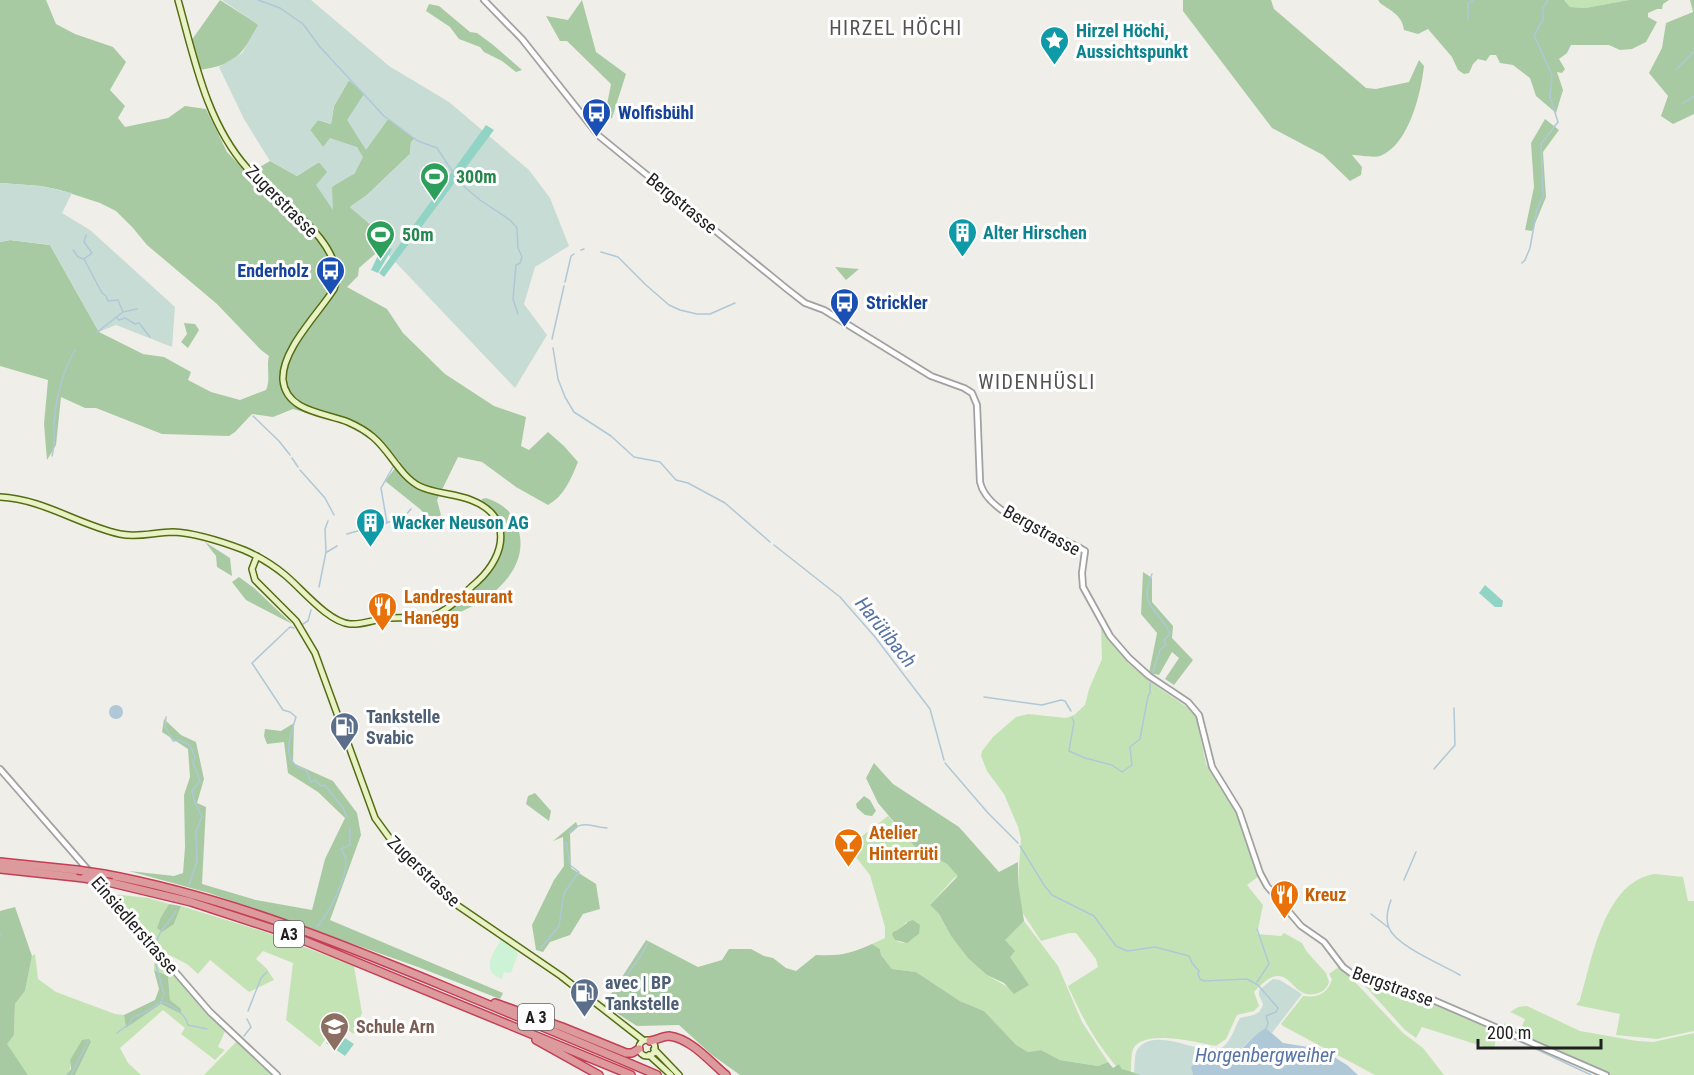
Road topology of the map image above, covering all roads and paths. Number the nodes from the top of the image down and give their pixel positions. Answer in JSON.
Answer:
{"nodes":[{"id":1,"x":178,"y":0,"type":"edge"},
{"id":2,"x":484,"y":0,"type":"edge"},
{"id":3,"x":0,"y":497,"type":"edge"},
{"id":4,"x":257,"y":556,"type":"junction"},
{"id":5,"x":0,"y":769,"type":"edge"},
{"id":6,"x":1,"y":865,"type":"edge"},
{"id":7,"x":432,"y":981,"type":"junction"},
{"id":8,"x":502,"y":1021,"type":"junction"},
{"id":9,"x":643,"y":1043,"type":"junction"},
{"id":10,"x":654,"y":1049,"type":"junction"},
{"id":11,"x":649,"y":1055,"type":"junction"},
{"id":12,"x":277,"y":1075,"type":"edge"},
{"id":13,"x":599,"y":1075,"type":"edge"},
{"id":14,"x":631,"y":1075,"type":"edge"},
{"id":15,"x":657,"y":1075,"type":"edge"},
{"id":16,"x":671,"y":1075,"type":"edge"},
{"id":17,"x":679,"y":1075,"type":"edge"},
{"id":18,"x":726,"y":1075,"type":"edge"},
{"id":19,"x":1606,"y":1075,"type":"edge"}],
"edges":[{"from":1,"to":4,"type":"main road","name":"Zugerstrasse"},
{"from":2,"to":19,"type":"street","name":"Bergstrasse"},
{"from":3,"to":4,"type":"main road","name":"Zugerstrasse"},
{"from":4,"to":9,"type":"main road","name":"Zugerstrasse"},
{"from":5,"to":12,"type":"street","name":"Einsiedlerstrasse"},
{"from":6,"to":7,"type":"highway","number":"A3","bridge":true},
{"from":6,"to":8,"type":"highway","number":"A3","bridge":true},
{"from":7,"to":9,"type":"highway","number":"A 3"},
{"from":7,"to":15,"type":"highway","number":"A3"},
{"from":8,"to":13,"type":"highway"},
{"from":8,"to":14,"type":"highway","number":"A3"},
{"from":9,"to":10,"type":"main road","name":"Zugerstrasse"},
{"from":9,"to":11,"type":"main road","name":"Zugerstrasse"},
{"from":9,"to":18,"type":"highway"},
{"from":10,"to":11,"type":"main road"},
{"from":10,"to":17,"type":"main road","name":"Zugerstrasse"},
{"from":11,"to":16,"type":"main road","name":"Zugerstrasse"}]}
